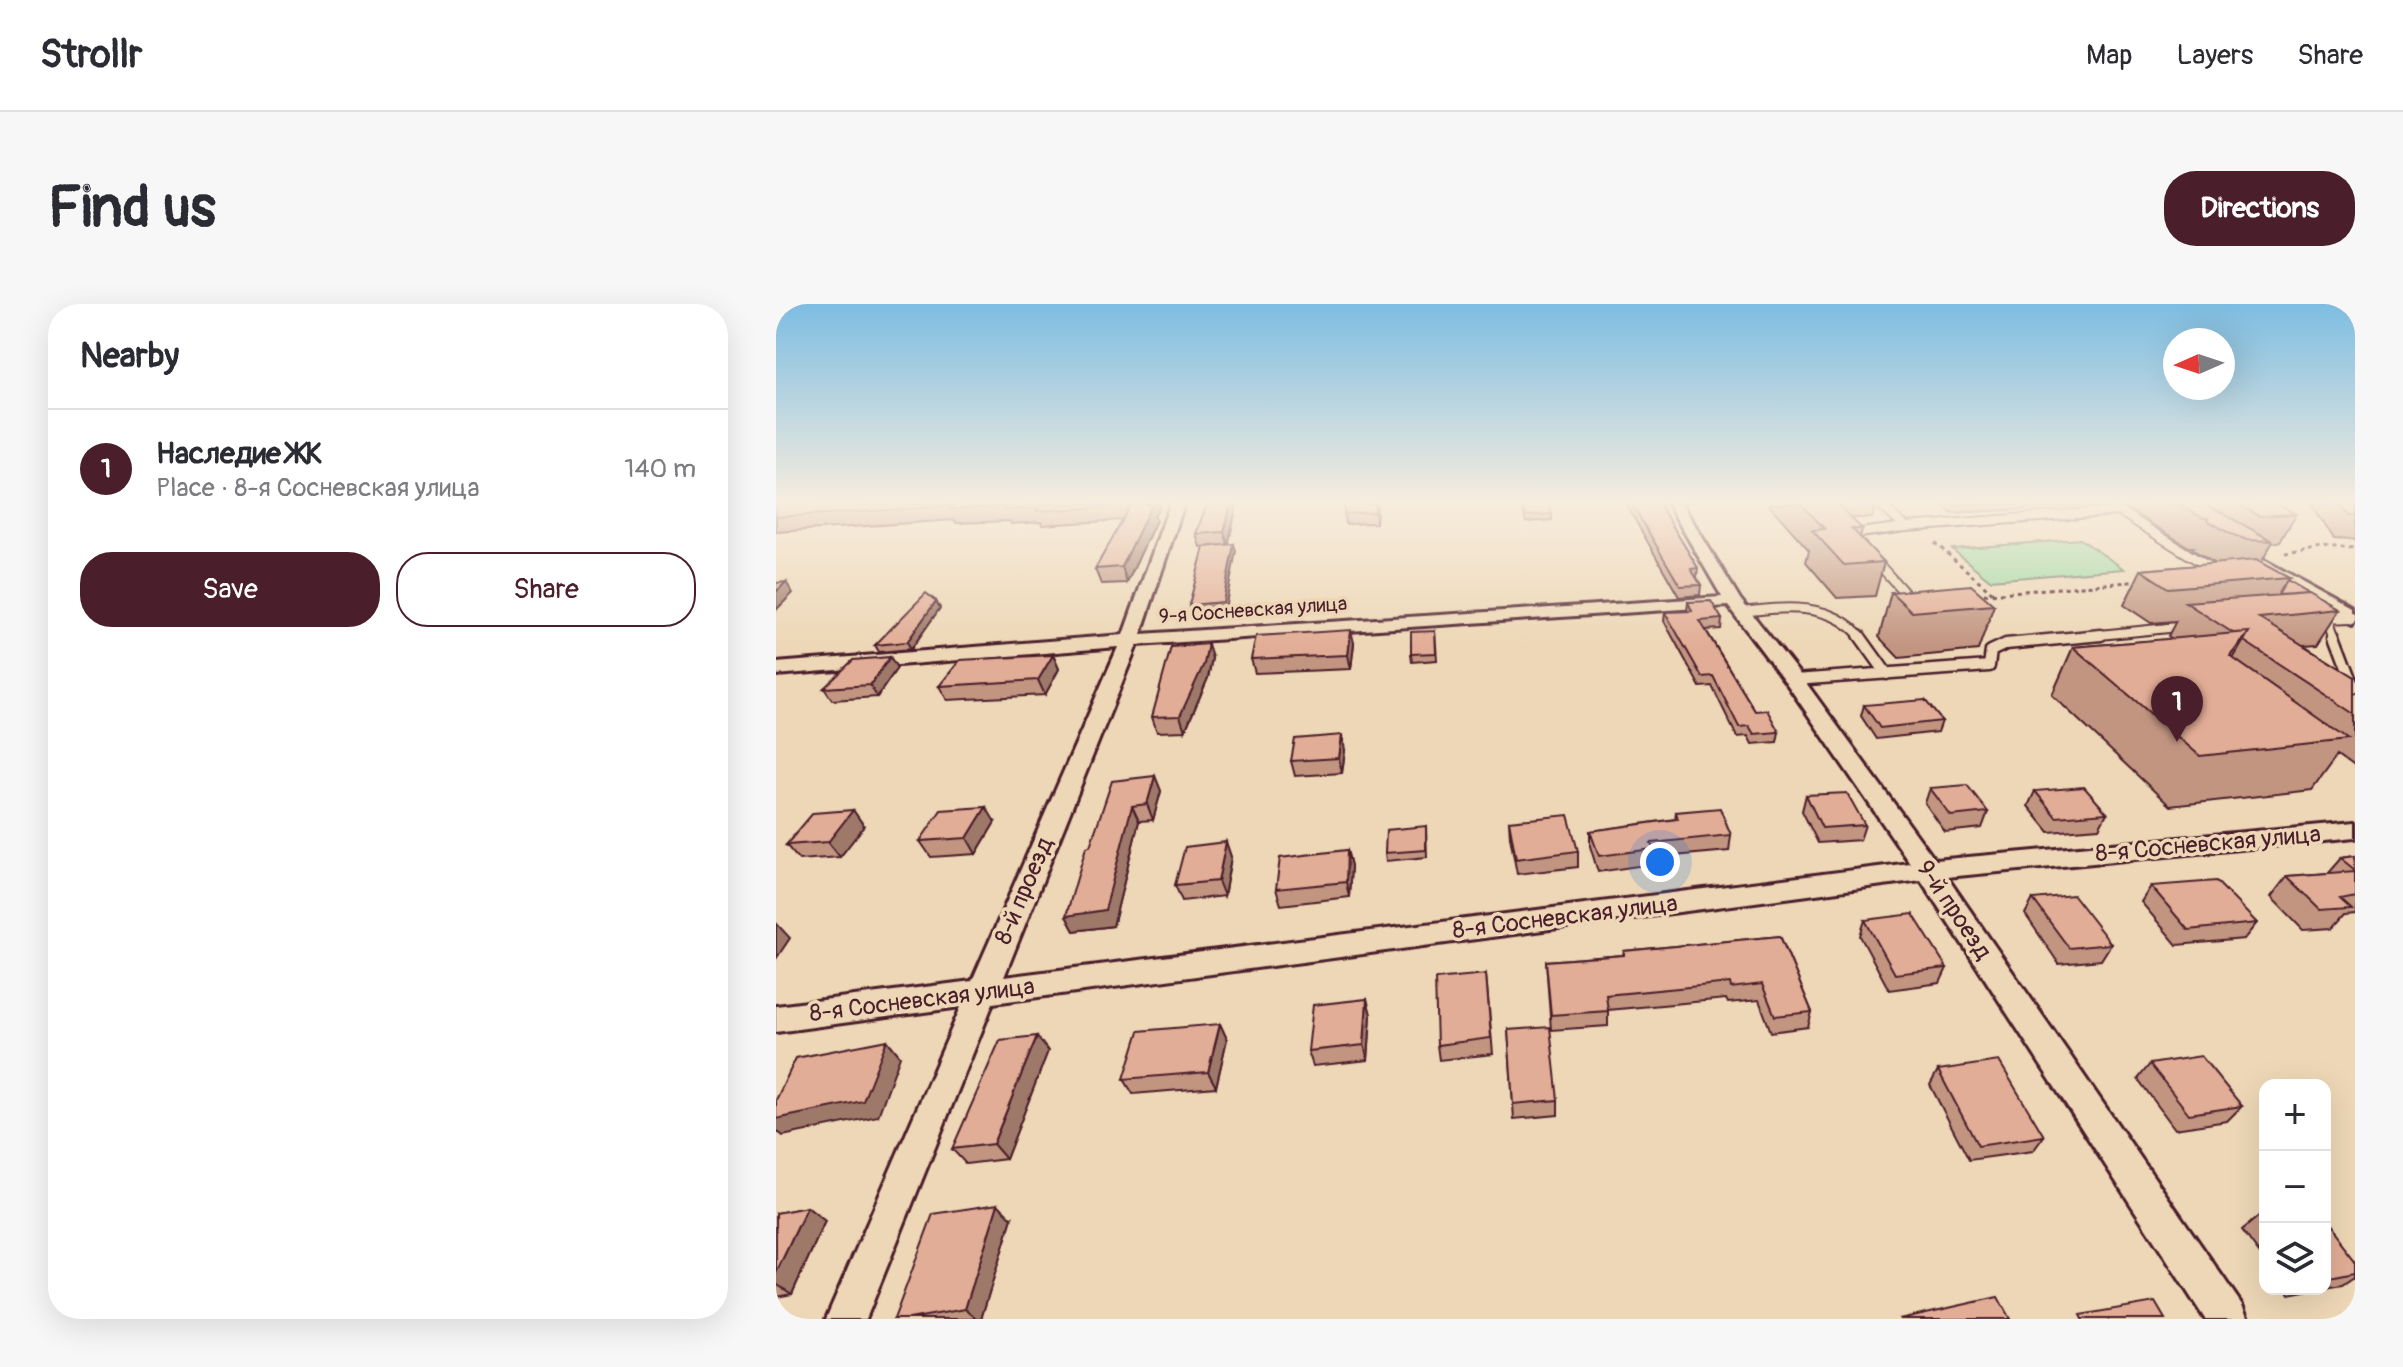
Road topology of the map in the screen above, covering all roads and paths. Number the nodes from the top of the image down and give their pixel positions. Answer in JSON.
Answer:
{"nodes":[{"id":1,"x":1161,"y":551,"type":"edge"},
{"id":2,"x":1704,"y":551,"type":"edge"},
{"id":3,"x":1867,"y":551,"type":"edge"},
{"id":4,"x":1942,"y":551,"type":"edge"},
{"id":5,"x":2183,"y":551,"type":"edge"},
{"id":6,"x":2290,"y":551,"type":"edge"},
{"id":7,"x":2246,"y":556,"type":"joint"},
{"id":8,"x":2230,"y":577,"type":"edge"},
{"id":9,"x":2143,"y":581,"type":"dead end"},
{"id":10,"x":1993,"y":593,"type":"junction"},
{"id":11,"x":1966,"y":596,"type":"edge"},
{"id":12,"x":1911,"y":600,"type":"edge"},
{"id":13,"x":1737,"y":606,"type":"junction"},
{"id":14,"x":2355,"y":617,"type":"edge"},
{"id":15,"x":2314,"y":618,"type":"edge"},
{"id":16,"x":2329,"y":618,"type":"junction"},
{"id":17,"x":2194,"y":626,"type":"edge"},
{"id":18,"x":1130,"y":640,"type":"junction"},
{"id":19,"x":776,"y":669,"type":"edge"},
{"id":20,"x":1887,"y":674,"type":"junction"},
{"id":21,"x":1794,"y":680,"type":"junction"},
{"id":22,"x":2355,"y":688,"type":"edge"},
{"id":23,"x":2355,"y":830,"type":"edge"},
{"id":24,"x":1928,"y":870,"type":"junction"},
{"id":25,"x":981,"y":993,"type":"junction"},
{"id":26,"x":776,"y":1019,"type":"edge"},
{"id":27,"x":846,"y":1319,"type":"edge"},
{"id":28,"x":2228,"y":1319,"type":"edge"}],
"edges":[{"from":1,"to":18,"type":"street","name":"8-й проезд"},
{"from":2,"to":13,"type":"street","name":"9-й проезд"},
{"from":3,"to":12,"type":"lane"},
{"from":4,"to":10,"type":"path"},
{"from":5,"to":8,"type":"lane"},
{"from":6,"to":7,"type":"path"},
{"from":7,"to":14,"type":"street"},
{"from":9,"to":10,"type":"path"},
{"from":10,"to":11,"type":"path"},
{"from":13,"to":18,"type":"street","name":"9-я Сосневская улица"},
{"from":13,"to":20,"type":"lane"},
{"from":13,"to":21,"type":"street","name":"9-й проезд"},
{"from":14,"to":16,"type":"lane"},
{"from":15,"to":16,"type":"lane"},
{"from":16,"to":22,"type":"lane"},
{"from":17,"to":20,"type":"lane"},
{"from":18,"to":19,"type":"street","name":"9-я Сосневская улица"},
{"from":18,"to":25,"type":"street","name":"8-й проезд"},
{"from":20,"to":21,"type":"lane"},
{"from":21,"to":24,"type":"street","name":"9-й проезд"},
{"from":23,"to":24,"type":"street","name":"8-я Сосневская улица"},
{"from":24,"to":25,"type":"street","name":"8-я Сосневская улица"},
{"from":24,"to":28,"type":"street","name":"9-й проезд"},
{"from":25,"to":26,"type":"street","name":"8-я Сосневская улица"},
{"from":25,"to":27,"type":"street","name":"8-й проезд"}]}
